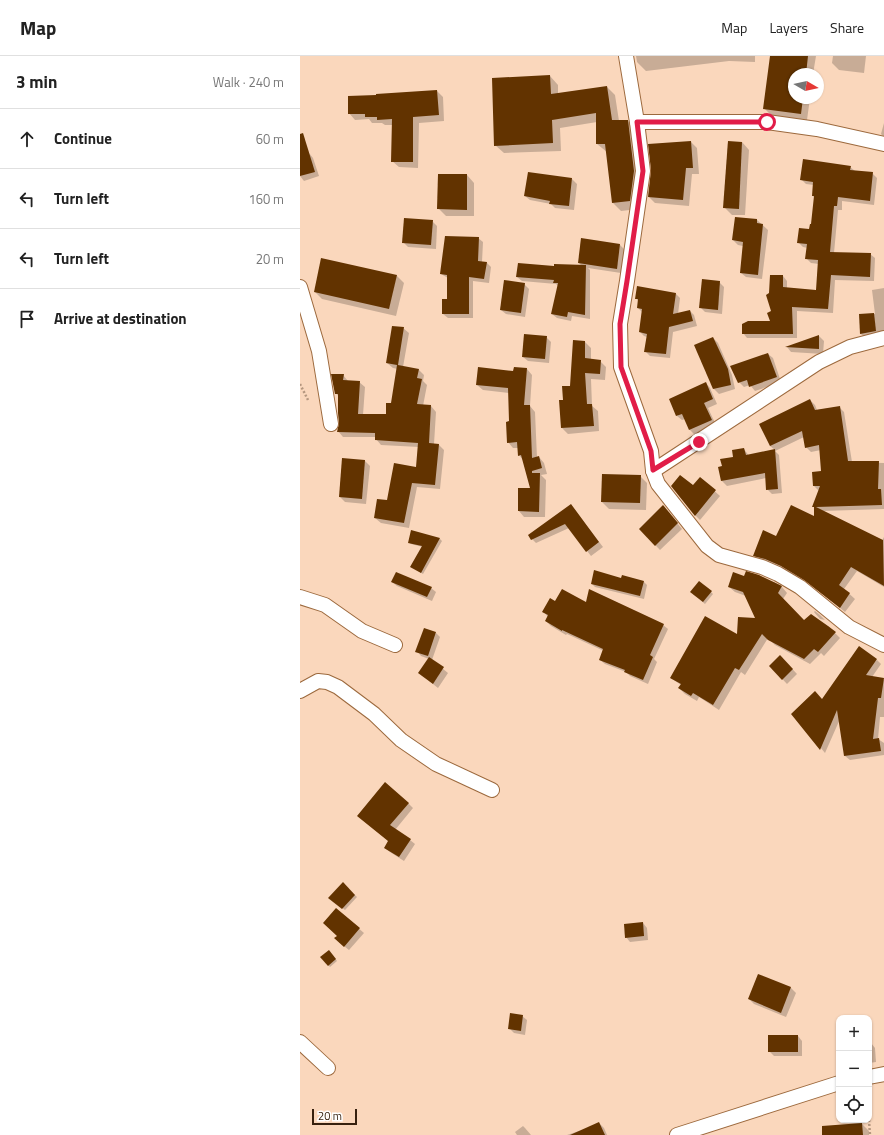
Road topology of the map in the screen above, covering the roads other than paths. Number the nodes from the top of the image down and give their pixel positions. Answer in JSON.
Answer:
{"nodes":[{"id":1,"x":626,"y":56,"type":"edge"},
{"id":2,"x":637,"y":122,"type":"junction"},
{"id":3,"x":884,"y":144,"type":"edge"},
{"id":4,"x":300,"y":287,"type":"edge"},
{"id":5,"x":884,"y":338,"type":"edge"},
{"id":6,"x":331,"y":424,"type":"dead end"},
{"id":7,"x":653,"y":470,"type":"junction"},
{"id":8,"x":300,"y":597,"type":"edge"},
{"id":9,"x":395,"y":645,"type":"dead end"},
{"id":10,"x":884,"y":645,"type":"edge"},
{"id":11,"x":300,"y":691,"type":"edge"},
{"id":12,"x":492,"y":790,"type":"dead end"},
{"id":13,"x":300,"y":1042,"type":"edge"},
{"id":14,"x":328,"y":1068,"type":"dead end"},
{"id":15,"x":884,"y":1074,"type":"edge"},
{"id":16,"x":872,"y":1076,"type":"edge"},
{"id":17,"x":836,"y":1084,"type":"edge"},
{"id":18,"x":677,"y":1135,"type":"edge"}],
"edges":[{"from":1,"to":2,"type":"street"},
{"from":2,"to":3,"type":"street"},
{"from":2,"to":7,"type":"street"},
{"from":4,"to":6,"type":"street"},
{"from":5,"to":7,"type":"street"},
{"from":7,"to":10,"type":"street"},
{"from":8,"to":9,"type":"street"},
{"from":11,"to":12,"type":"street"},
{"from":13,"to":14,"type":"street"},
{"from":15,"to":16,"type":"street"},
{"from":17,"to":18,"type":"street"}]}
